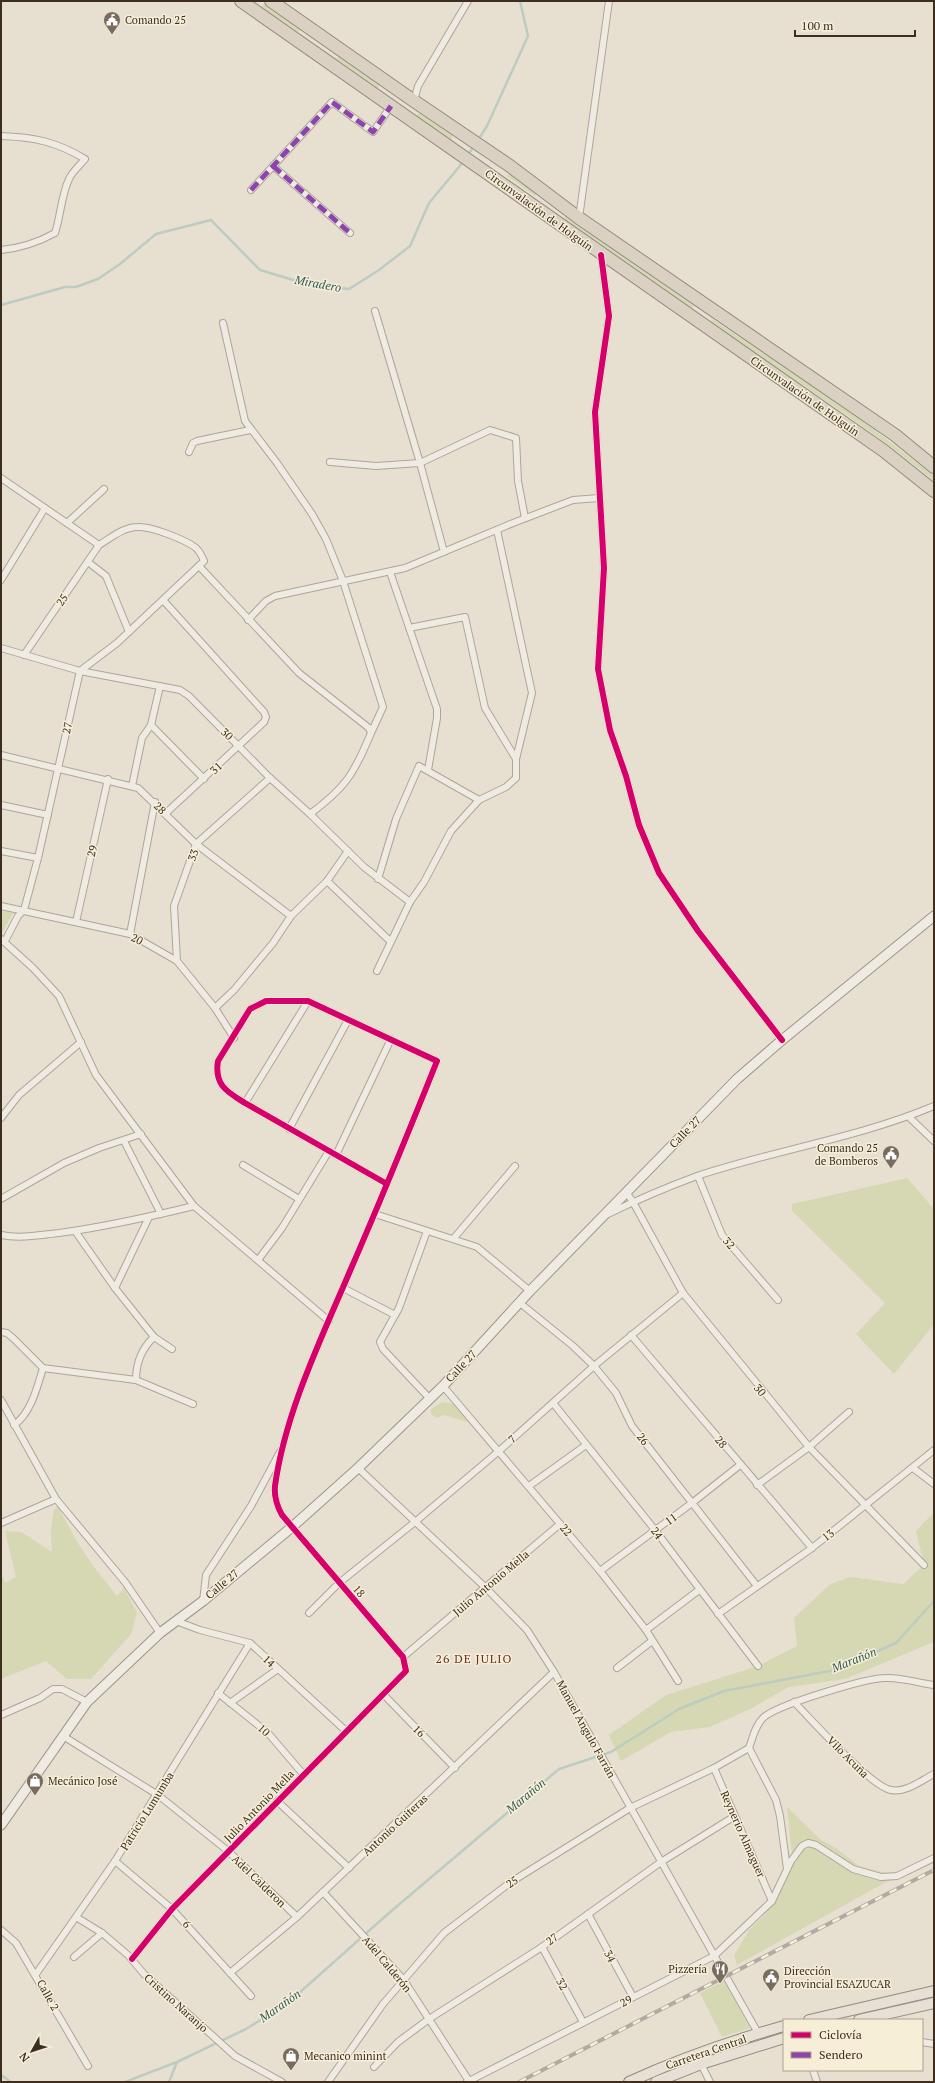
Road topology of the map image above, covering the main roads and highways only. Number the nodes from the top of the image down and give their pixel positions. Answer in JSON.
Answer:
{"nodes":[{"id":1,"x":241,"y":1,"type":"edge"},
{"id":2,"x":271,"y":1,"type":"edge"},
{"id":3,"x":934,"y":467,"type":"edge"},
{"id":4,"x":934,"y":490,"type":"edge"},
{"id":5,"x":934,"y":916,"type":"edge"},
{"id":6,"x":1,"y":1825,"type":"edge"},
{"id":7,"x":934,"y":1991,"type":"edge"},
{"id":8,"x":934,"y":2003,"type":"edge"},
{"id":9,"x":813,"y":2019,"type":"edge"},
{"id":10,"x":866,"y":2019,"type":"edge"},
{"id":11,"x":783,"y":2026,"type":"edge"},
{"id":12,"x":783,"y":2038,"type":"edge"},
{"id":13,"x":629,"y":2082,"type":"edge"},
{"id":14,"x":656,"y":2082,"type":"edge"}],
"edges":[{"from":1,"to":4,"type":"highway","name":"Circunvalación de Holguín"},
{"from":2,"to":3,"type":"highway","name":"Circunvalación de Holguín"},
{"from":5,"to":6,"type":"main road","name":"Calle 27"},
{"from":7,"to":9,"type":"main road"},
{"from":8,"to":10,"type":"main road"},
{"from":11,"to":13,"type":"main road","name":"Carretera Central"},
{"from":12,"to":14,"type":"main road","name":"Carretera Central"}]}
